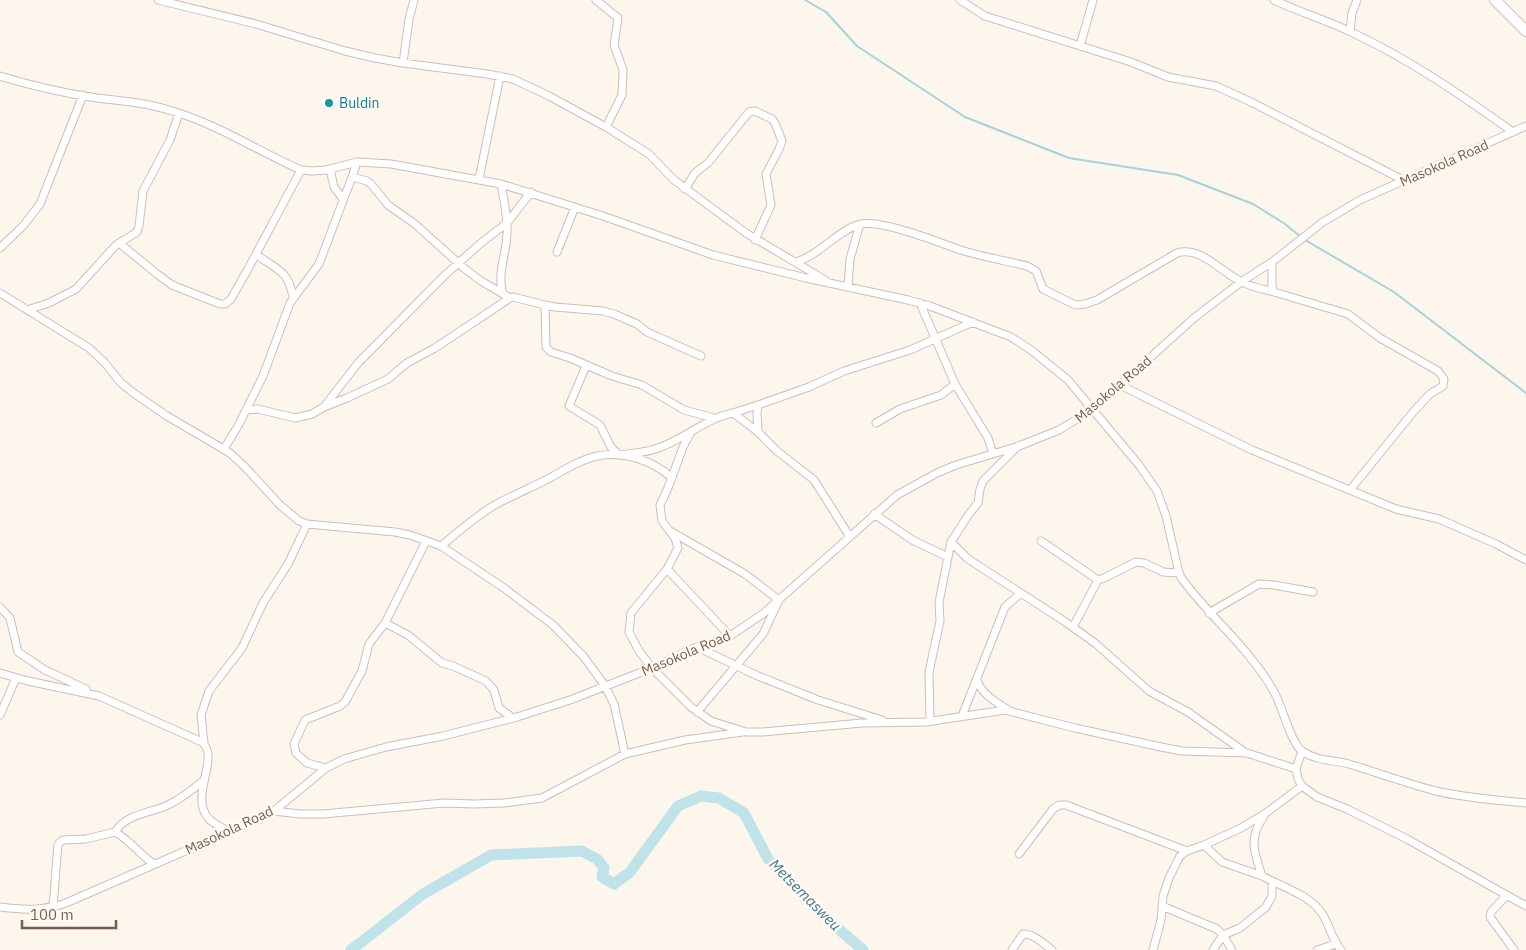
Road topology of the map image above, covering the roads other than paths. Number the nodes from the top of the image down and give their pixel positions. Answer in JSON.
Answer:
{"nodes":[{"id":1,"x":158,"y":0,"type":"edge"},
{"id":2,"x":414,"y":0,"type":"edge"},
{"id":3,"x":596,"y":0,"type":"edge"},
{"id":4,"x":960,"y":0,"type":"edge"},
{"id":5,"x":1093,"y":0,"type":"edge"},
{"id":6,"x":1274,"y":0,"type":"edge"},
{"id":7,"x":1357,"y":0,"type":"edge"},
{"id":8,"x":1495,"y":0,"type":"edge"},
{"id":9,"x":186,"y":4,"type":"edge"},
{"id":10,"x":1350,"y":31,"type":"junction"},
{"id":11,"x":1526,"y":31,"type":"edge"},
{"id":12,"x":1080,"y":46,"type":"junction"},
{"id":13,"x":403,"y":63,"type":"junction"},
{"id":14,"x":0,"y":76,"type":"edge"},
{"id":15,"x":500,"y":76,"type":"junction"},
{"id":16,"x":83,"y":95,"type":"junction"},
{"id":17,"x":179,"y":113,"type":"junction"},
{"id":18,"x":1526,"y":126,"type":"edge"},
{"id":19,"x":606,"y":127,"type":"junction"},
{"id":20,"x":1513,"y":132,"type":"junction"},
{"id":21,"x":358,"y":162,"type":"junction"},
{"id":22,"x":330,"y":168,"type":"junction"},
{"id":23,"x":301,"y":170,"type":"junction"},
{"id":24,"x":352,"y":176,"type":"junction"},
{"id":25,"x":479,"y":179,"type":"junction"},
{"id":26,"x":1405,"y":181,"type":"junction"},
{"id":27,"x":502,"y":184,"type":"junction"},
{"id":28,"x":684,"y":189,"type":"junction"},
{"id":29,"x":531,"y":192,"type":"junction"},
{"id":30,"x":343,"y":199,"type":"junction"},
{"id":31,"x":575,"y":207,"type":"junction"},
{"id":32,"x":507,"y":223,"type":"junction"},
{"id":33,"x":860,"y":224,"type":"junction"},
{"id":34,"x":755,"y":240,"type":"junction"},
{"id":35,"x":119,"y":244,"type":"junction"},
{"id":36,"x":0,"y":248,"type":"edge"},
{"id":37,"x":557,"y":252,"type":"dead end"},
{"id":38,"x":256,"y":254,"type":"junction"},
{"id":39,"x":796,"y":262,"type":"junction"},
{"id":40,"x":1272,"y":262,"type":"junction"},
{"id":41,"x":459,"y":263,"type":"junction"},
{"id":42,"x":1241,"y":282,"type":"junction"},
{"id":43,"x":829,"y":283,"type":"junction"},
{"id":44,"x":848,"y":287,"type":"junction"},
{"id":45,"x":502,"y":292,"type":"junction"},
{"id":46,"x":1274,"y":292,"type":"junction"},
{"id":47,"x":0,"y":293,"type":"edge"},
{"id":48,"x":293,"y":298,"type":"junction"},
{"id":49,"x":510,"y":298,"type":"junction"},
{"id":50,"x":920,"y":304,"type":"junction"},
{"id":51,"x":545,"y":305,"type":"junction"},
{"id":52,"x":27,"y":310,"type":"junction"},
{"id":53,"x":973,"y":322,"type":"junction"},
{"id":54,"x":934,"y":339,"type":"junction"},
{"id":55,"x":701,"y":356,"type":"dead end"},
{"id":56,"x":586,"y":366,"type":"junction"},
{"id":57,"x":955,"y":384,"type":"junction"},
{"id":58,"x":1120,"y":385,"type":"junction"},
{"id":59,"x":253,"y":397,"type":"junction"},
{"id":60,"x":758,"y":405,"type":"junction"},
{"id":61,"x":324,"y":407,"type":"junction"},
{"id":62,"x":247,"y":410,"type":"junction"},
{"id":63,"x":262,"y":410,"type":"junction"},
{"id":64,"x":1092,"y":410,"type":"junction"},
{"id":65,"x":733,"y":413,"type":"junction"},
{"id":66,"x":714,"y":418,"type":"junction"},
{"id":67,"x":876,"y":423,"type":"dead end"},
{"id":68,"x":691,"y":432,"type":"junction"},
{"id":69,"x":758,"y":432,"type":"junction"},
{"id":70,"x":1018,"y":446,"type":"junction"},
{"id":71,"x":224,"y":449,"type":"junction"},
{"id":72,"x":993,"y":454,"type":"junction"},
{"id":73,"x":619,"y":455,"type":"junction"},
{"id":74,"x":672,"y":478,"type":"junction"},
{"id":75,"x":1350,"y":490,"type":"junction"},
{"id":76,"x":874,"y":514,"type":"junction"},
{"id":77,"x":307,"y":524,"type":"junction"},
{"id":78,"x":670,"y":531,"type":"junction"},
{"id":79,"x":850,"y":537,"type":"junction"},
{"id":80,"x":426,"y":541,"type":"junction"},
{"id":81,"x":951,"y":542,"type":"junction"},
{"id":82,"x":1041,"y":542,"type":"dead end"},
{"id":83,"x":441,"y":546,"type":"junction"},
{"id":84,"x":948,"y":556,"type":"junction"},
{"id":85,"x":1526,"y":560,"type":"edge"},
{"id":86,"x":668,"y":569,"type":"junction"},
{"id":87,"x":1179,"y":573,"type":"junction"},
{"id":88,"x":1098,"y":580,"type":"junction"},
{"id":89,"x":1313,"y":592,"type":"dead end"},
{"id":90,"x":1021,"y":593,"type":"junction"},
{"id":91,"x":779,"y":600,"type":"junction"},
{"id":92,"x":0,"y":607,"type":"edge"},
{"id":93,"x":1209,"y":613,"type":"junction"},
{"id":94,"x":385,"y":623,"type":"junction"},
{"id":95,"x":1073,"y":627,"type":"junction"},
{"id":96,"x":730,"y":636,"type":"junction"},
{"id":97,"x":697,"y":647,"type":"junction"},
{"id":98,"x":736,"y":665,"type":"junction"},
{"id":99,"x":652,"y":668,"type":"junction"},
{"id":100,"x":0,"y":673,"type":"edge"},
{"id":101,"x":16,"y":678,"type":"junction"},
{"id":102,"x":977,"y":680,"type":"junction"},
{"id":103,"x":605,"y":686,"type":"junction"},
{"id":104,"x":96,"y":695,"type":"junction"},
{"id":105,"x":1008,"y":710,"type":"junction"},
{"id":106,"x":697,"y":712,"type":"junction"},
{"id":107,"x":0,"y":715,"type":"edge"},
{"id":108,"x":962,"y":716,"type":"junction"},
{"id":109,"x":513,"y":718,"type":"junction"},
{"id":110,"x":930,"y":721,"type":"junction"},
{"id":111,"x":887,"y":722,"type":"junction"},
{"id":112,"x":746,"y":732,"type":"junction"},
{"id":113,"x":204,"y":743,"type":"junction"},
{"id":114,"x":1302,"y":751,"type":"junction"},
{"id":115,"x":1247,"y":753,"type":"junction"},
{"id":116,"x":626,"y":754,"type":"junction"},
{"id":117,"x":326,"y":768,"type":"junction"},
{"id":118,"x":1296,"y":769,"type":"junction"},
{"id":119,"x":203,"y":781,"type":"junction"},
{"id":120,"x":1302,"y":786,"type":"junction"},
{"id":121,"x":1526,"y":803,"type":"edge"},
{"id":122,"x":274,"y":811,"type":"junction"},
{"id":123,"x":1266,"y":813,"type":"junction"},
{"id":124,"x":115,"y":832,"type":"junction"},
{"id":125,"x":229,"y":832,"type":"junction"},
{"id":126,"x":1204,"y":845,"type":"junction"},
{"id":127,"x":1187,"y":851,"type":"junction"},
{"id":128,"x":1020,"y":854,"type":"dead end"},
{"id":129,"x":154,"y":864,"type":"junction"},
{"id":130,"x":1262,"y":876,"type":"junction"},
{"id":131,"x":1272,"y":881,"type":"junction"},
{"id":132,"x":1506,"y":896,"type":"junction"},
{"id":133,"x":1162,"y":906,"type":"junction"},
{"id":134,"x":1526,"y":906,"type":"edge"},
{"id":135,"x":0,"y":907,"type":"edge"},
{"id":136,"x":53,"y":908,"type":"junction"},
{"id":137,"x":1223,"y":935,"type":"junction"},
{"id":138,"x":1338,"y":947,"type":"edge"},
{"id":139,"x":1012,"y":950,"type":"edge"},
{"id":140,"x":1052,"y":950,"type":"edge"},
{"id":141,"x":1153,"y":950,"type":"edge"},
{"id":142,"x":1213,"y":950,"type":"edge"},
{"id":143,"x":1232,"y":950,"type":"edge"},
{"id":144,"x":1317,"y":950,"type":"edge"},
{"id":145,"x":1514,"y":950,"type":"edge"}],
"edges":[{"from":1,"to":9,"type":"street"},
{"from":2,"to":13,"type":"street"},
{"from":3,"to":19,"type":"street"},
{"from":4,"to":12,"type":"street"},
{"from":5,"to":12,"type":"street"},
{"from":6,"to":10,"type":"street"},
{"from":7,"to":10,"type":"street"},
{"from":8,"to":11,"type":"street"},
{"from":9,"to":13,"type":"street"},
{"from":10,"to":20,"type":"street"},
{"from":12,"to":26,"type":"street"},
{"from":13,"to":15,"type":"street"},
{"from":14,"to":16,"type":"street"},
{"from":15,"to":19,"type":"street"},
{"from":15,"to":25,"type":"street"},
{"from":16,"to":17,"type":"street"},
{"from":16,"to":36,"type":"street"},
{"from":17,"to":23,"type":"street"},
{"from":17,"to":35,"type":"street"},
{"from":18,"to":20,"type":"street","name":"Masokola Road"},
{"from":19,"to":28,"type":"street"},
{"from":20,"to":26,"type":"street","name":"Masokola Road"},
{"from":21,"to":22,"type":"street"},
{"from":21,"to":24,"type":"street"},
{"from":21,"to":25,"type":"street"},
{"from":22,"to":23,"type":"street"},
{"from":22,"to":30,"type":"street"},
{"from":23,"to":38,"type":"street"},
{"from":24,"to":30,"type":"street"},
{"from":24,"to":41,"type":"street"},
{"from":25,"to":27,"type":"street"},
{"from":26,"to":40,"type":"street","name":"Masokola Road"},
{"from":27,"to":29,"type":"street"},
{"from":27,"to":32,"type":"street"},
{"from":28,"to":34,"type":"street"},
{"from":28,"to":34,"type":"street"},
{"from":29,"to":31,"type":"street"},
{"from":29,"to":32,"type":"street"},
{"from":30,"to":48,"type":"street"},
{"from":31,"to":37,"type":"street"},
{"from":31,"to":43,"type":"street"},
{"from":32,"to":41,"type":"street"},
{"from":32,"to":45,"type":"street"},
{"from":33,"to":39,"type":"street"},
{"from":33,"to":42,"type":"street"},
{"from":33,"to":44,"type":"street"},
{"from":34,"to":39,"type":"street"},
{"from":35,"to":38,"type":"street"},
{"from":35,"to":52,"type":"street"},
{"from":38,"to":48,"type":"street"},
{"from":39,"to":43,"type":"street"},
{"from":40,"to":42,"type":"street","name":"Masokola Road"},
{"from":40,"to":46,"type":"street"},
{"from":41,"to":45,"type":"street"},
{"from":41,"to":61,"type":"street"},
{"from":42,"to":46,"type":"street"},
{"from":42,"to":58,"type":"street","name":"Masokola Road"},
{"from":43,"to":44,"type":"street"},
{"from":44,"to":50,"type":"street"},
{"from":45,"to":49,"type":"street"},
{"from":46,"to":75,"type":"street"},
{"from":47,"to":52,"type":"street"},
{"from":48,"to":59,"type":"street"},
{"from":49,"to":51,"type":"street"},
{"from":49,"to":61,"type":"street"},
{"from":50,"to":53,"type":"street"},
{"from":50,"to":54,"type":"street"},
{"from":51,"to":55,"type":"street"},
{"from":51,"to":56,"type":"street"},
{"from":52,"to":71,"type":"street"},
{"from":53,"to":54,"type":"street"},
{"from":53,"to":64,"type":"street"},
{"from":54,"to":57,"type":"street"},
{"from":54,"to":60,"type":"street"},
{"from":56,"to":66,"type":"street"},
{"from":56,"to":73,"type":"street"},
{"from":57,"to":67,"type":"street"},
{"from":57,"to":72,"type":"street"},
{"from":58,"to":64,"type":"street","name":"Masokola Road"},
{"from":58,"to":75,"type":"street"},
{"from":59,"to":62,"type":"street"},
{"from":59,"to":63,"type":"street"},
{"from":60,"to":65,"type":"street"},
{"from":60,"to":69,"type":"street"},
{"from":61,"to":63,"type":"street"},
{"from":62,"to":63,"type":"street"},
{"from":62,"to":71,"type":"street"},
{"from":64,"to":70,"type":"street","name":"Masokola Road"},
{"from":64,"to":87,"type":"street"},
{"from":65,"to":66,"type":"street"},
{"from":65,"to":69,"type":"street"},
{"from":66,"to":68,"type":"street"},
{"from":68,"to":73,"type":"street"},
{"from":68,"to":74,"type":"street"},
{"from":69,"to":79,"type":"street"},
{"from":70,"to":72,"type":"street","name":"Masokola Road"},
{"from":70,"to":81,"type":"street"},
{"from":71,"to":77,"type":"street"},
{"from":72,"to":76,"type":"street","name":"Masokola Road"},
{"from":73,"to":74,"type":"street"},
{"from":73,"to":83,"type":"street"},
{"from":74,"to":78,"type":"street"},
{"from":75,"to":85,"type":"street"},
{"from":76,"to":79,"type":"street","name":"Masokola Road"},
{"from":76,"to":84,"type":"street"},
{"from":77,"to":80,"type":"street"},
{"from":77,"to":113,"type":"street"},
{"from":78,"to":86,"type":"street"},
{"from":78,"to":91,"type":"street"},
{"from":79,"to":91,"type":"street","name":"Masokola Road"},
{"from":80,"to":83,"type":"street"},
{"from":80,"to":94,"type":"street"},
{"from":81,"to":84,"type":"street"},
{"from":81,"to":90,"type":"street"},
{"from":82,"to":88,"type":"street"},
{"from":83,"to":103,"type":"street"},
{"from":84,"to":110,"type":"street"},
{"from":86,"to":96,"type":"street"},
{"from":86,"to":99,"type":"street"},
{"from":87,"to":88,"type":"street"},
{"from":87,"to":93,"type":"street"},
{"from":88,"to":95,"type":"street"},
{"from":89,"to":93,"type":"street"},
{"from":90,"to":95,"type":"street"},
{"from":90,"to":102,"type":"street"},
{"from":91,"to":96,"type":"street","name":"Masokola Road"},
{"from":91,"to":98,"type":"street"},
{"from":92,"to":104,"type":"street"},
{"from":93,"to":114,"type":"street"},
{"from":94,"to":109,"type":"street"},
{"from":94,"to":117,"type":"street"},
{"from":95,"to":115,"type":"street"},
{"from":96,"to":97,"type":"street","name":"Masokola Road"},
{"from":97,"to":98,"type":"street"},
{"from":97,"to":99,"type":"street","name":"Masokola Road"},
{"from":98,"to":106,"type":"street"},
{"from":98,"to":111,"type":"street"},
{"from":99,"to":103,"type":"street","name":"Masokola Road"},
{"from":99,"to":106,"type":"street"},
{"from":100,"to":101,"type":"street"},
{"from":101,"to":104,"type":"street"},
{"from":101,"to":107,"type":"street"},
{"from":102,"to":105,"type":"street"},
{"from":102,"to":108,"type":"street"},
{"from":103,"to":109,"type":"street","name":"Masokola Road"},
{"from":103,"to":116,"type":"street"},
{"from":104,"to":113,"type":"street"},
{"from":105,"to":108,"type":"street"},
{"from":105,"to":115,"type":"street"},
{"from":106,"to":112,"type":"street"},
{"from":108,"to":110,"type":"street"},
{"from":109,"to":117,"type":"street","name":"Masokola Road"},
{"from":110,"to":111,"type":"street"},
{"from":111,"to":112,"type":"street"},
{"from":112,"to":116,"type":"street"},
{"from":113,"to":119,"type":"street"},
{"from":114,"to":118,"type":"street"},
{"from":114,"to":121,"type":"street"},
{"from":115,"to":118,"type":"street"},
{"from":116,"to":122,"type":"street"},
{"from":117,"to":122,"type":"street","name":"Masokola Road"},
{"from":118,"to":120,"type":"street"},
{"from":119,"to":124,"type":"street"},
{"from":119,"to":125,"type":"street"},
{"from":120,"to":123,"type":"street"},
{"from":120,"to":132,"type":"street"},
{"from":122,"to":125,"type":"street","name":"Masokola Road"},
{"from":123,"to":126,"type":"street"},
{"from":123,"to":130,"type":"street"},
{"from":124,"to":129,"type":"street"},
{"from":124,"to":136,"type":"street"},
{"from":125,"to":129,"type":"street","name":"Masokola Road"},
{"from":126,"to":127,"type":"street"},
{"from":126,"to":130,"type":"street"},
{"from":127,"to":128,"type":"street"},
{"from":127,"to":133,"type":"street"},
{"from":129,"to":136,"type":"street","name":"Masokola Road"},
{"from":130,"to":131,"type":"street"},
{"from":131,"to":137,"type":"street"},
{"from":131,"to":138,"type":"street"},
{"from":132,"to":134,"type":"street"},
{"from":132,"to":145,"type":"street"},
{"from":133,"to":137,"type":"street"},
{"from":133,"to":141,"type":"street"},
{"from":135,"to":136,"type":"street","name":"Masokola Road"},
{"from":137,"to":142,"type":"street"},
{"from":137,"to":143,"type":"street"},
{"from":138,"to":144,"type":"street"},
{"from":139,"to":140,"type":"street"}]}
